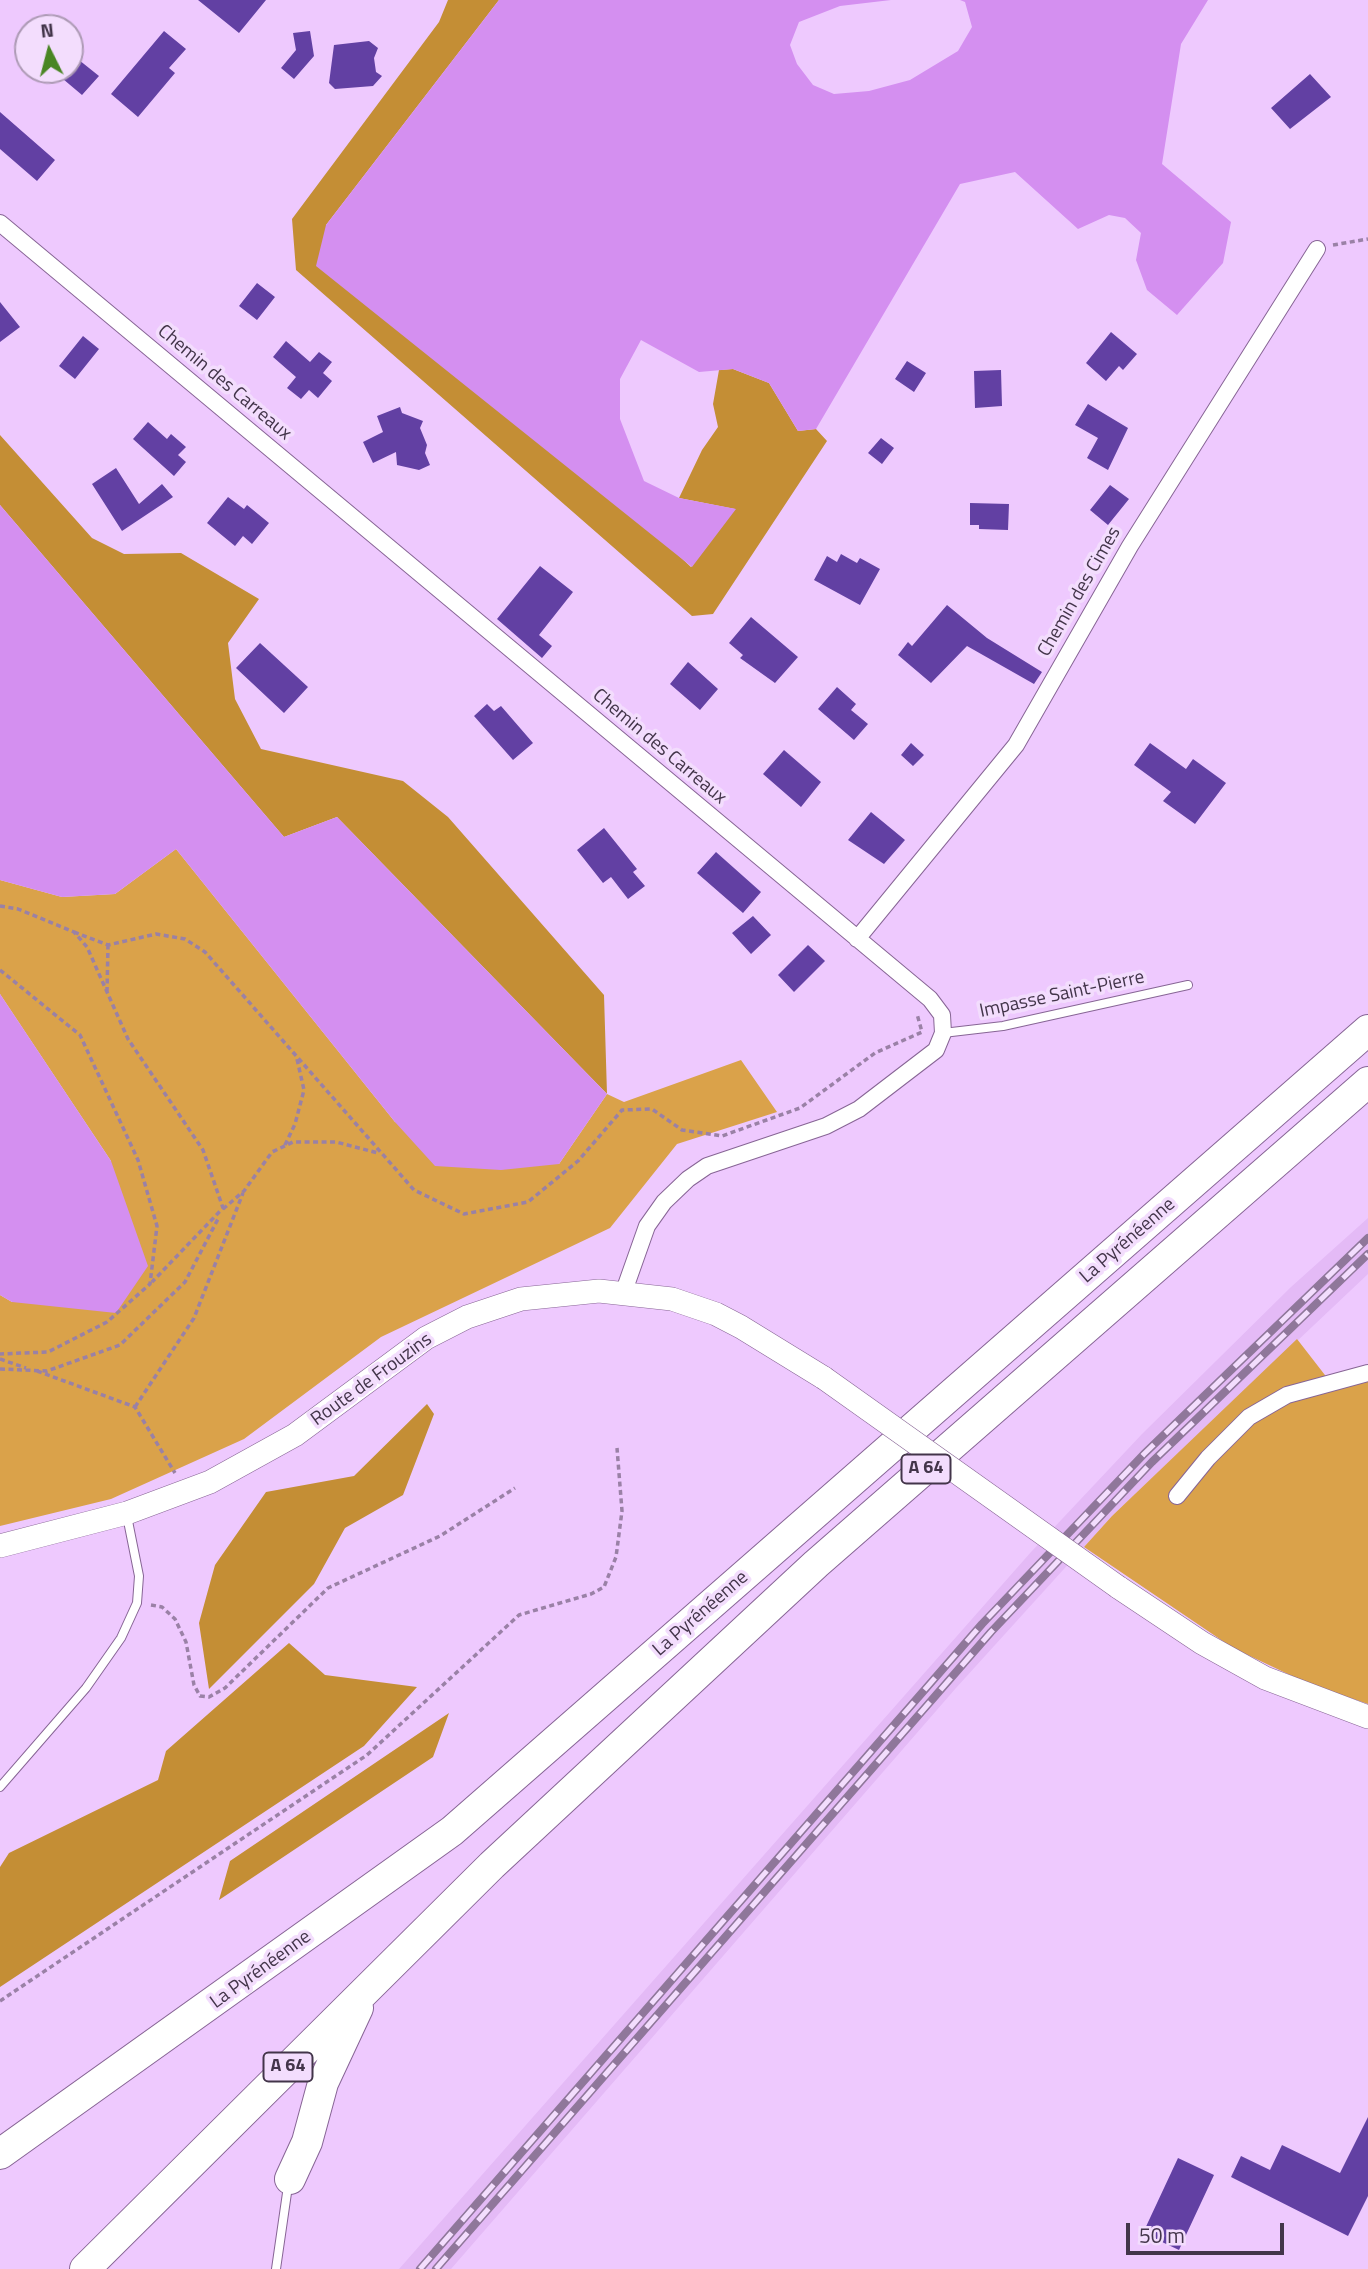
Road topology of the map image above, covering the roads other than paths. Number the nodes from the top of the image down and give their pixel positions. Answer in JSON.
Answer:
{"nodes":[{"id":1,"x":0,"y":223,"type":"edge"},
{"id":2,"x":1317,"y":249,"type":"road end"},
{"id":3,"x":857,"y":940,"type":"junction"},
{"id":4,"x":1188,"y":985,"type":"dead end"},
{"id":5,"x":1368,"y":1030,"type":"edge"},
{"id":6,"x":943,"y":1033,"type":"junction"},
{"id":7,"x":1368,"y":1082,"type":"edge"},
{"id":8,"x":624,"y":1292,"type":"junction"},
{"id":9,"x":1368,"y":1373,"type":"edge"},
{"id":10,"x":1177,"y":1496,"type":"dead end"},
{"id":11,"x":127,"y":1513,"type":"junction"},
{"id":12,"x":0,"y":1546,"type":"edge"},
{"id":13,"x":1368,"y":1717,"type":"edge"},
{"id":14,"x":0,"y":1787,"type":"edge"},
{"id":15,"x":368,"y":1988,"type":"junction"},
{"id":16,"x":0,"y":2154,"type":"edge"},
{"id":17,"x":290,"y":2179,"type":"joint"},
{"id":18,"x":85,"y":2269,"type":"edge"},
{"id":19,"x":275,"y":2269,"type":"edge"}],
"edges":[{"from":1,"to":3,"type":"street","name":"Chemin des Carreaux"},
{"from":2,"to":3,"type":"street","name":"Chemin des Cimes"},
{"from":3,"to":6,"type":"street","name":"Chemin des Carreaux"},
{"from":4,"to":6,"type":"lane","name":"Impasse Saint-Pierre"},
{"from":5,"to":16,"type":"highway","name":"La Pyrénéenne","number":"A 64"},
{"from":6,"to":8,"type":"street"},
{"from":7,"to":15,"type":"highway","name":"La Pyrénéenne","number":"A 64"},
{"from":8,"to":11,"type":"main road","name":"Route de Frouzins"},
{"from":8,"to":13,"type":"main road","name":"Route de Frouzins","bridge":true},
{"from":9,"to":10,"type":"street"},
{"from":11,"to":12,"type":"main road","name":"Route de Frouzins"},
{"from":11,"to":14,"type":"lane"},
{"from":15,"to":17,"type":"highway"},
{"from":15,"to":18,"type":"highway","name":"La Pyrénéenne","number":"A 64"},
{"from":17,"to":19,"type":"lane"}]}
